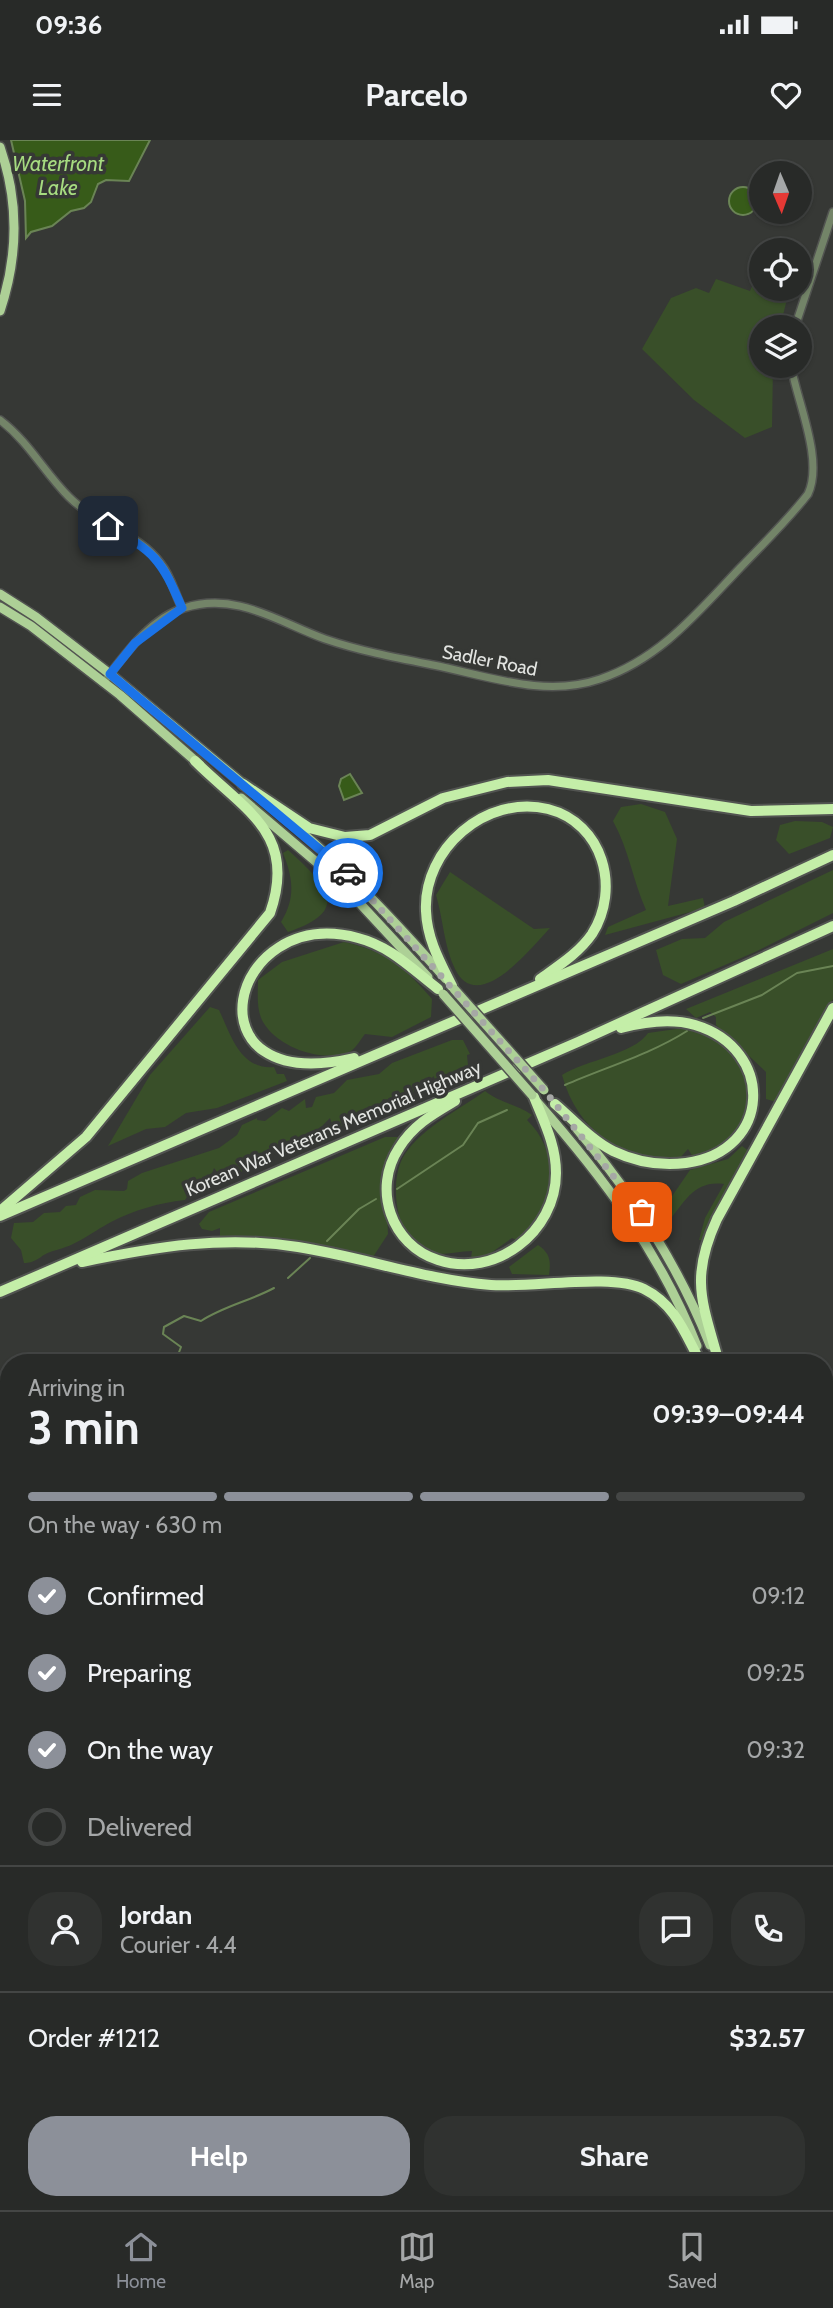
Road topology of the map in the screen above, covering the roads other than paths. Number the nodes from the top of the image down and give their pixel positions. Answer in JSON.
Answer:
{"nodes":[{"id":1,"x":0,"y":147,"type":"edge"},
{"id":2,"x":833,"y":212,"type":"edge"},
{"id":3,"x":0,"y":311,"type":"edge"},
{"id":4,"x":799,"y":315,"type":"edge"},
{"id":5,"x":794,"y":378,"type":"edge"},
{"id":6,"x":0,"y":420,"type":"edge"},
{"id":7,"x":0,"y":594,"type":"edge"},
{"id":8,"x":0,"y":607,"type":"edge"},
{"id":9,"x":182,"y":608,"type":"junction"},
{"id":10,"x":110,"y":674,"type":"junction"},
{"id":11,"x":103,"y":682,"type":"junction"},
{"id":12,"x":195,"y":761,"type":"junction"},
{"id":13,"x":243,"y":784,"type":"junction"},
{"id":14,"x":833,"y":809,"type":"edge"},
{"id":15,"x":833,"y":855,"type":"edge"},
{"id":16,"x":833,"y":926,"type":"edge"},
{"id":17,"x":453,"y":987,"type":"junction"},
{"id":18,"x":525,"y":990,"type":"junction"},
{"id":19,"x":440,"y":991,"type":"junction"},
{"id":20,"x":833,"y":1008,"type":"edge"},
{"id":21,"x":416,"y":1037,"type":"junction"},
{"id":22,"x":578,"y":1042,"type":"junction"},
{"id":23,"x":496,"y":1077,"type":"junction"},
{"id":24,"x":533,"y":1096,"type":"junction"},
{"id":25,"x":555,"y":1104,"type":"junction"},
{"id":26,"x":0,"y":1214,"type":"edge"},
{"id":27,"x":62,"y":1266,"type":"junction"},
{"id":28,"x":0,"y":1292,"type":"edge"},
{"id":29,"x":697,"y":1354,"type":"edge"},
{"id":30,"x":698,"y":1354,"type":"edge"},
{"id":31,"x":714,"y":1354,"type":"edge"},
{"id":32,"x":716,"y":1354,"type":"edge"}],
"edges":[{"from":1,"to":3,"type":"main road"},
{"from":2,"to":4,"type":"street"},
{"from":5,"to":9,"type":"street","name":"Sadler Road"},
{"from":6,"to":9,"type":"street"},
{"from":7,"to":10,"type":"main road"},
{"from":8,"to":11,"type":"main road"},
{"from":9,"to":10,"type":"street","name":"Sadler Road"},
{"from":10,"to":11,"type":"street","name":"Sadler Road"},
{"from":10,"to":13,"type":"main road"},
{"from":11,"to":12,"type":"main road"},
{"from":12,"to":19,"type":"main road"},
{"from":12,"to":26,"type":"highway"},
{"from":13,"to":14,"type":"highway"},
{"from":13,"to":17,"type":"main road"},
{"from":15,"to":18,"type":"highway"},
{"from":16,"to":22,"type":"highway","name":"Korean War Veterans Memorial Highway"},
{"from":17,"to":18,"type":"highway"},
{"from":17,"to":25,"type":"main road","bridge":true},
{"from":18,"to":21,"type":"highway"},
{"from":19,"to":21,"type":"highway"},
{"from":19,"to":24,"type":"main road","bridge":true},
{"from":20,"to":32,"type":"highway"},
{"from":21,"to":26,"type":"highway"},
{"from":22,"to":23,"type":"highway","name":"Korean War Veterans Memorial Highway"},
{"from":22,"to":25,"type":"highway"},
{"from":23,"to":24,"type":"highway"},
{"from":23,"to":27,"type":"highway","name":"Korean War Veterans Memorial Highway"},
{"from":24,"to":30,"type":"main road"},
{"from":25,"to":31,"type":"main road"},
{"from":27,"to":28,"type":"highway","name":"Korean War Veterans Memorial Highway"},
{"from":27,"to":29,"type":"highway"}]}
